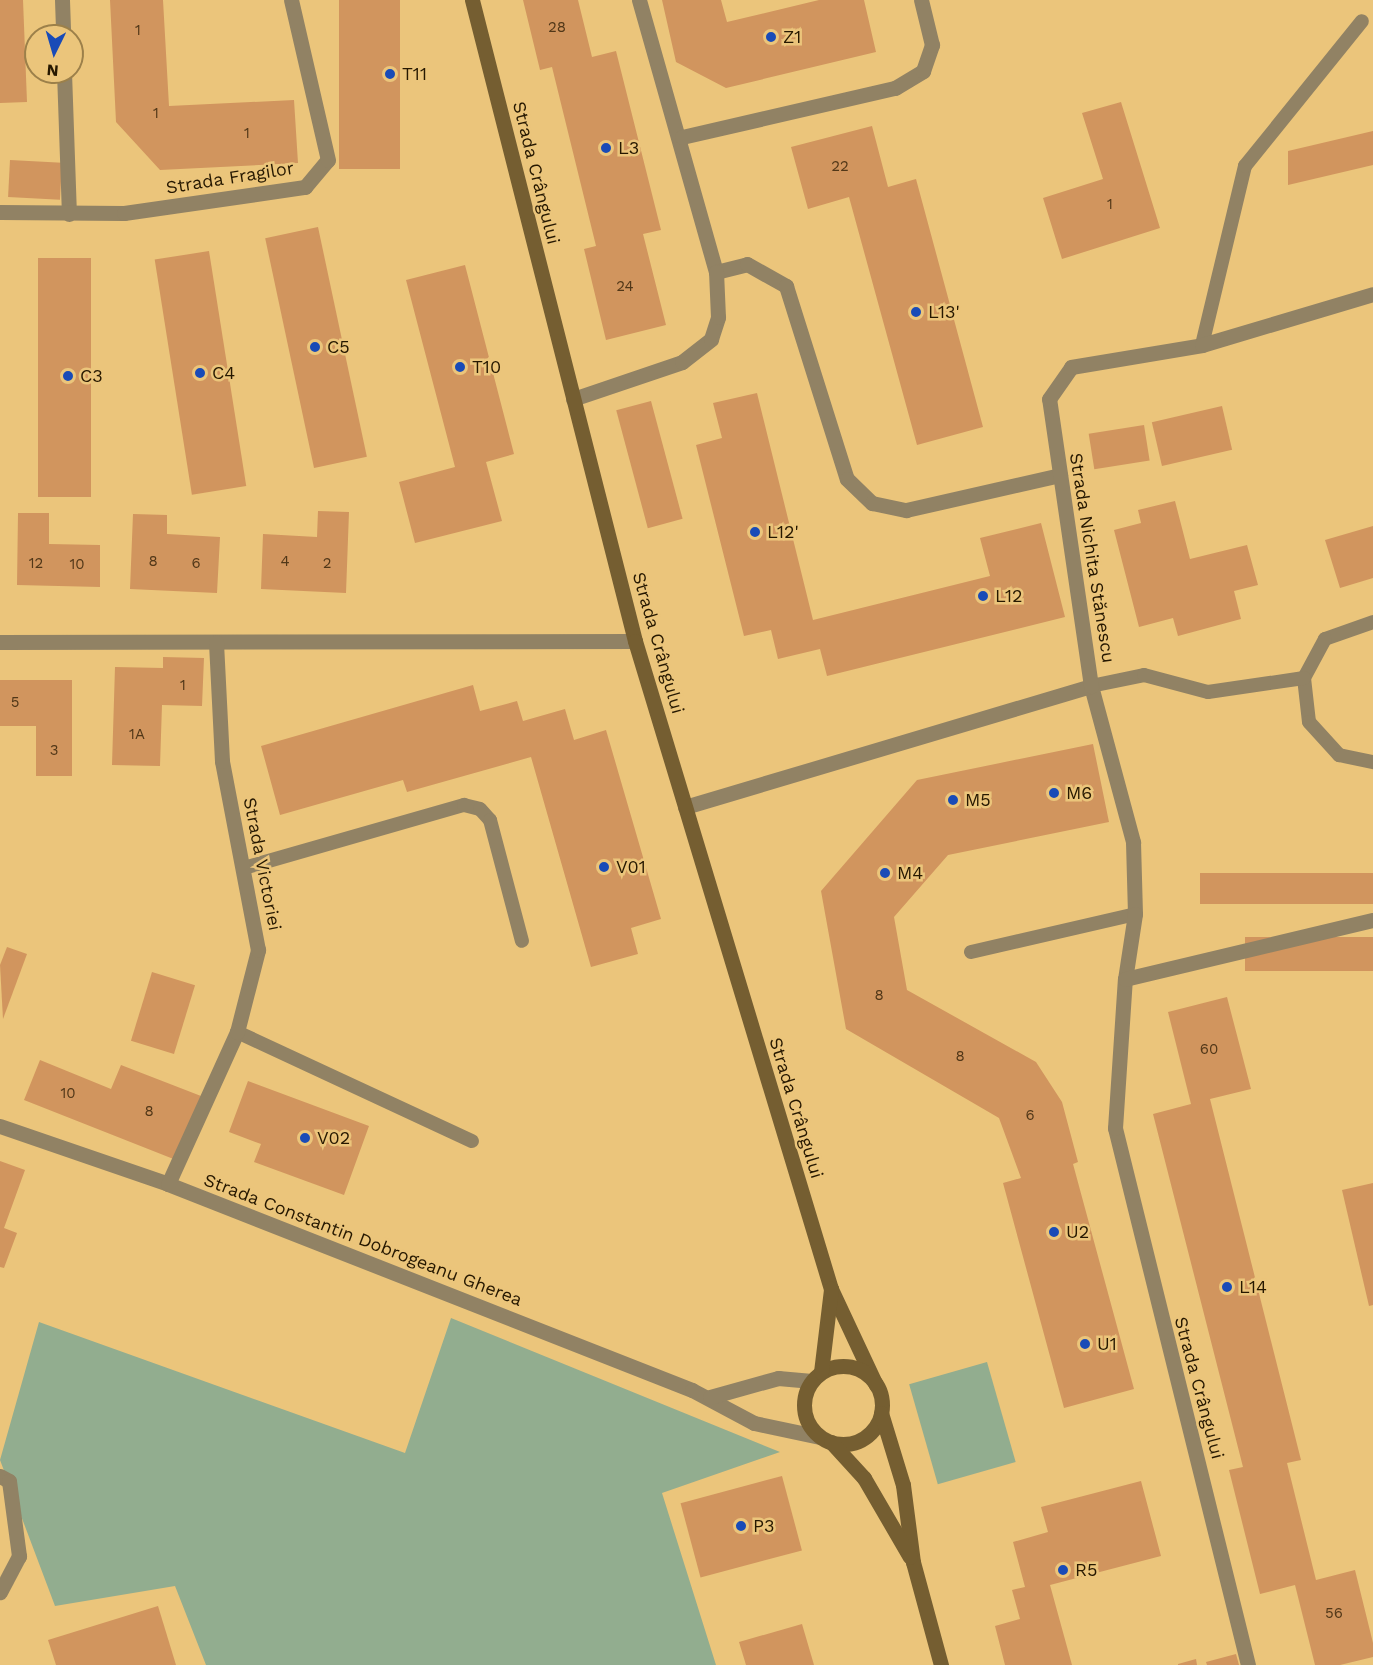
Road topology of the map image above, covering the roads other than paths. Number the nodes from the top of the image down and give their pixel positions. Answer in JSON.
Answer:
{"nodes":[{"id":1,"x":62,"y":0,"type":"edge"},
{"id":2,"x":291,"y":0,"type":"edge"},
{"id":3,"x":471,"y":0,"type":"edge"},
{"id":4,"x":639,"y":0,"type":"edge"},
{"id":5,"x":921,"y":0,"type":"edge"},
{"id":6,"x":1362,"y":21,"type":"dead end"},
{"id":7,"x":63,"y":24,"type":"edge"},
{"id":8,"x":64,"y":84,"type":"edge"},
{"id":9,"x":682,"y":137,"type":"junction"},
{"id":10,"x":0,"y":212,"type":"edge"},
{"id":11,"x":69,"y":214,"type":"junction"},
{"id":12,"x":716,"y":272,"type":"junction"},
{"id":13,"x":1373,"y":294,"type":"edge"},
{"id":14,"x":1202,"y":345,"type":"junction"},
{"id":15,"x":573,"y":399,"type":"junction"},
{"id":16,"x":1060,"y":476,"type":"junction"},
{"id":17,"x":1373,"y":622,"type":"edge"},
{"id":18,"x":635,"y":640,"type":"junction"},
{"id":19,"x":0,"y":642,"type":"edge"},
{"id":20,"x":216,"y":642,"type":"junction"},
{"id":21,"x":1304,"y":678,"type":"junction"},
{"id":22,"x":1091,"y":686,"type":"junction"},
{"id":23,"x":1373,"y":762,"type":"edge"},
{"id":24,"x":685,"y":807,"type":"junction"},
{"id":25,"x":244,"y":868,"type":"junction"},
{"id":26,"x":1135,"y":914,"type":"junction"},
{"id":27,"x":1373,"y":920,"type":"edge"},
{"id":28,"x":522,"y":941,"type":"dead end"},
{"id":29,"x":971,"y":952,"type":"dead end"},
{"id":30,"x":1125,"y":979,"type":"junction"},
{"id":31,"x":237,"y":1032,"type":"junction"},
{"id":32,"x":0,"y":1126,"type":"edge"},
{"id":33,"x":472,"y":1141,"type":"dead end"},
{"id":34,"x":168,"y":1184,"type":"junction"},
{"id":35,"x":831,"y":1289,"type":"junction"},
{"id":36,"x":816,"y":1377,"type":"junction"},
{"id":37,"x":876,"y":1385,"type":"junction"},
{"id":38,"x":710,"y":1397,"type":"junction"},
{"id":39,"x":881,"y":1413,"type":"junction"},
{"id":40,"x":826,"y":1440,"type":"junction"},
{"id":41,"x":0,"y":1476,"type":"edge"},
{"id":42,"x":913,"y":1562,"type":"junction"},
{"id":43,"x":0,"y":1592,"type":"edge"},
{"id":44,"x":941,"y":1665,"type":"edge"},
{"id":45,"x":1248,"y":1665,"type":"edge"}],
"edges":[{"from":1,"to":7,"type":"street"},
{"from":2,"to":11,"type":"street","name":"Strada Fragilor"},
{"from":3,"to":15,"type":"main road","name":"Strada Crângului"},
{"from":4,"to":9,"type":"street"},
{"from":5,"to":9,"type":"street"},
{"from":6,"to":14,"type":"lane"},
{"from":8,"to":11,"type":"street"},
{"from":9,"to":12,"type":"street"},
{"from":10,"to":11,"type":"street","name":"Strada Fragilor"},
{"from":12,"to":15,"type":"street"},
{"from":12,"to":16,"type":"street"},
{"from":13,"to":14,"type":"street","name":"Strada Nichita Stănescu"},
{"from":14,"to":16,"type":"street","name":"Strada Nichita Stănescu"},
{"from":15,"to":18,"type":"main road","name":"Strada Crângului"},
{"from":16,"to":22,"type":"street","name":"Strada Nichita Stănescu"},
{"from":17,"to":21,"type":"lane"},
{"from":18,"to":20,"type":"street"},
{"from":18,"to":24,"type":"main road","name":"Strada Crângului"},
{"from":19,"to":20,"type":"street"},
{"from":20,"to":25,"type":"street","name":"Strada Victoriei"},
{"from":21,"to":22,"type":"lane"},
{"from":21,"to":23,"type":"lane"},
{"from":22,"to":24,"type":"street","name":"Strada Nichita Stănescu"},
{"from":22,"to":26,"type":"street","name":"Strada Crângului"},
{"from":24,"to":35,"type":"main road","name":"Strada Crângului"},
{"from":25,"to":28,"type":"lane"},
{"from":25,"to":31,"type":"street","name":"Strada Victoriei"},
{"from":26,"to":29,"type":"lane"},
{"from":26,"to":30,"type":"street","name":"Strada Crângului"},
{"from":27,"to":30,"type":"street"},
{"from":30,"to":45,"type":"street","name":"Strada Crângului"},
{"from":31,"to":33,"type":"lane"},
{"from":31,"to":34,"type":"street","name":"Strada Victoriei"},
{"from":32,"to":34,"type":"street","name":"Strada Constantin Dobrogeanu Gherea"},
{"from":34,"to":38,"type":"street","name":"Strada Constantin Dobrogeanu Gherea"},
{"from":35,"to":36,"type":"main road","name":"Strada Crângului"},
{"from":35,"to":37,"type":"main road","name":"Strada Crângului"},
{"from":36,"to":37,"type":"main road"},
{"from":36,"to":38,"type":"street"},
{"from":36,"to":40,"type":"main road"},
{"from":37,"to":39,"type":"main road"},
{"from":38,"to":40,"type":"street","name":"Strada Constantin Dobrogeanu Gherea"},
{"from":39,"to":40,"type":"main road"},
{"from":39,"to":42,"type":"main road"},
{"from":40,"to":42,"type":"main road"},
{"from":41,"to":43,"type":"street"},
{"from":42,"to":44,"type":"main road"}]}
